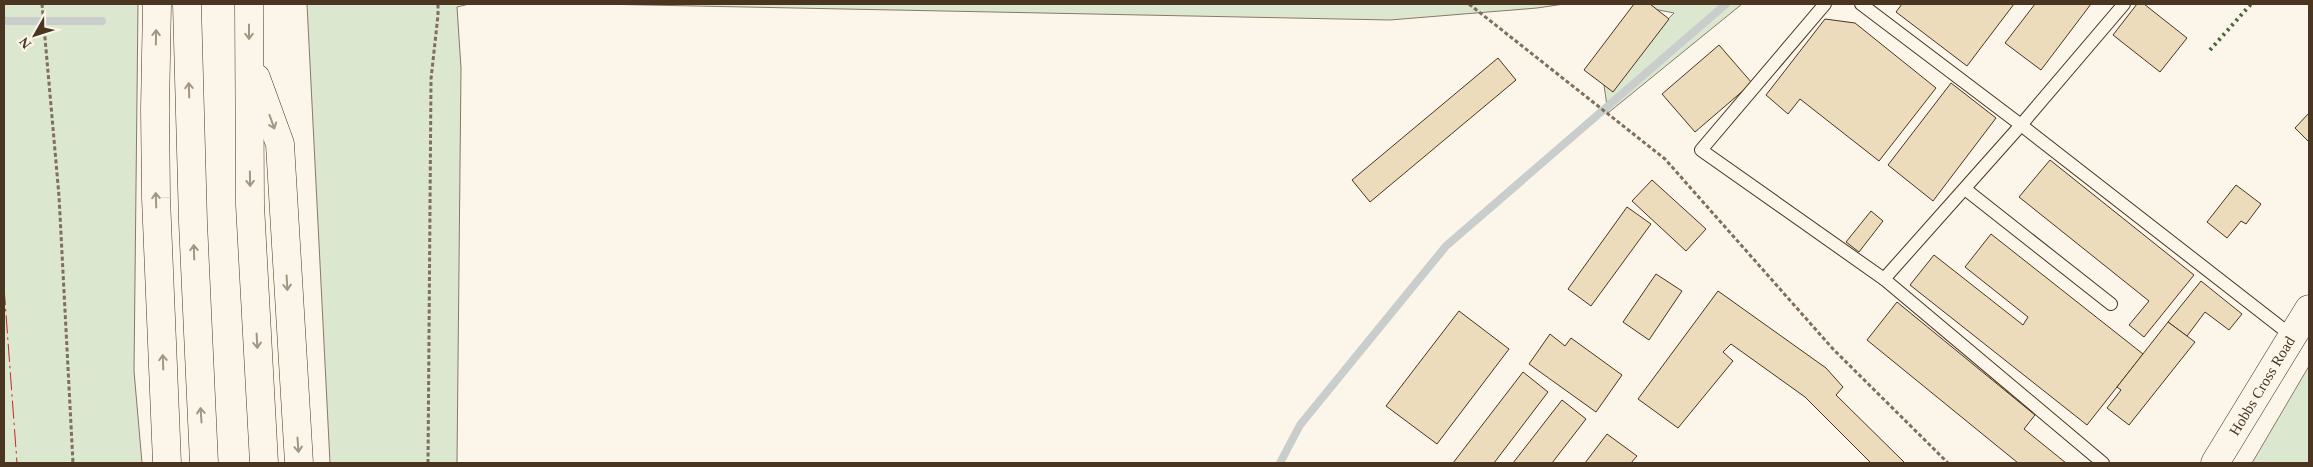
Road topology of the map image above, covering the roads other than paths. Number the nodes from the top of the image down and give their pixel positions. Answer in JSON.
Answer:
{"nodes":[{"id":1,"x":157,"y":4,"type":"edge"},
{"id":2,"x":187,"y":4,"type":"edge"},
{"id":3,"x":249,"y":4,"type":"edge"},
{"id":4,"x":1825,"y":4,"type":"edge"},
{"id":5,"x":1861,"y":4,"type":"edge"},
{"id":6,"x":2124,"y":4,"type":"edge"},
{"id":7,"x":249,"y":60,"type":"junction"},
{"id":8,"x":2021,"y":125,"type":"junction"},
{"id":9,"x":1964,"y":188,"type":"junction"},
{"id":10,"x":1884,"y":279,"type":"junction"},
{"id":11,"x":2111,"y":304,"type":"dead end"},
{"id":12,"x":2309,"y":309,"type":"edge"},
{"id":13,"x":2292,"y":336,"type":"junction"},
{"id":14,"x":167,"y":463,"type":"edge"},
{"id":15,"x":204,"y":463,"type":"edge"},
{"id":16,"x":264,"y":463,"type":"edge"},
{"id":17,"x":299,"y":463,"type":"edge"},
{"id":18,"x":2103,"y":463,"type":"edge"},
{"id":19,"x":2215,"y":463,"type":"edge"}],
"edges":[{"from":14,"to":1,"type":"main road","one_way":true},
{"from":15,"to":2,"type":"main road","one_way":true},
{"from":3,"to":7,"type":"main road","one_way":true},
{"from":4,"to":10,"type":"lane"},
{"from":5,"to":8,"type":"lane"},
{"from":6,"to":8,"type":"lane"},
{"from":7,"to":16,"type":"main road","one_way":true},
{"from":7,"to":17,"type":"main road","one_way":true},
{"from":8,"to":9,"type":"lane"},
{"from":8,"to":13,"type":"lane"},
{"from":9,"to":10,"type":"lane"},
{"from":9,"to":11,"type":"lane"},
{"from":10,"to":18,"type":"lane"},
{"from":12,"to":13,"type":"main road","name":"Hobbs Cross Road"},
{"from":13,"to":19,"type":"main road","name":"Hobbs Cross Road"}]}
